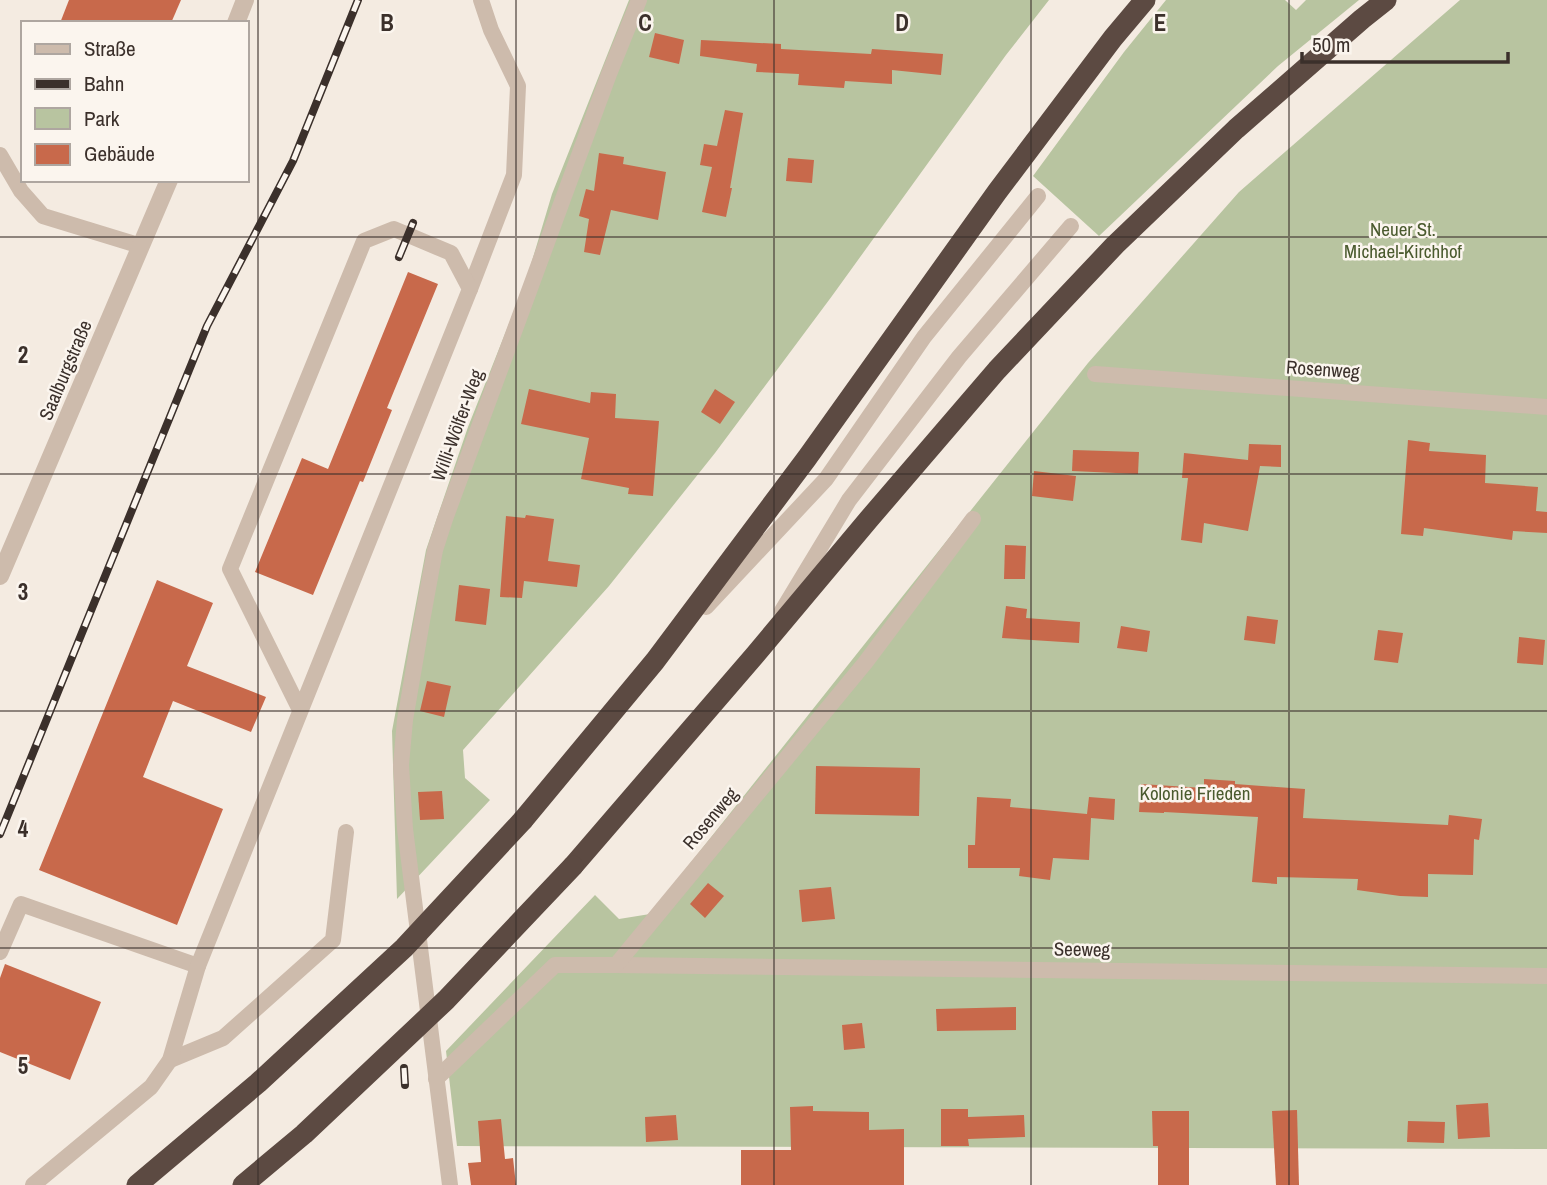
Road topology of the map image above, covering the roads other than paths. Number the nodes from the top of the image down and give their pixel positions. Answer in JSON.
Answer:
{"nodes":[{"id":1,"x":245,"y":0,"type":"edge"},
{"id":2,"x":481,"y":0,"type":"edge"},
{"id":3,"x":639,"y":0,"type":"edge"},
{"id":4,"x":1145,"y":0,"type":"edge"},
{"id":5,"x":1386,"y":0,"type":"edge"},
{"id":6,"x":237,"y":21,"type":"edge"},
{"id":7,"x":0,"y":155,"type":"edge"},
{"id":8,"x":168,"y":182,"type":"edge"},
{"id":9,"x":1038,"y":196,"type":"dead end"},
{"id":10,"x":1071,"y":226,"type":"dead end"},
{"id":11,"x":141,"y":246,"type":"junction"},
{"id":12,"x":470,"y":289,"type":"junction"},
{"id":13,"x":1095,"y":374,"type":"dead end"},
{"id":14,"x":1547,"y":407,"type":"edge"},
{"id":15,"x":973,"y":519,"type":"dead end"},
{"id":16,"x":0,"y":576,"type":"edge"},
{"id":17,"x":755,"y":656,"type":"junction"},
{"id":18,"x":655,"y":662,"type":"junction"},
{"id":19,"x":300,"y":710,"type":"junction"},
{"id":20,"x":346,"y":832,"type":"dead end"},
{"id":21,"x":0,"y":952,"type":"edge"},
{"id":22,"x":616,"y":965,"type":"junction"},
{"id":23,"x":198,"y":967,"type":"junction"},
{"id":24,"x":1547,"y":976,"type":"edge"},
{"id":25,"x":170,"y":1060,"type":"junction"},
{"id":26,"x":436,"y":1080,"type":"junction"},
{"id":27,"x":33,"y":1185,"type":"edge"},
{"id":28,"x":137,"y":1185,"type":"edge"},
{"id":29,"x":243,"y":1185,"type":"edge"},
{"id":30,"x":450,"y":1185,"type":"edge"}],
"edges":[{"from":1,"to":6,"type":"street"},
{"from":2,"to":12,"type":"lane"},
{"from":3,"to":26,"type":"lane","name":"Willi-Wölfer-Weg"},
{"from":4,"to":18,"type":"highway"},
{"from":5,"to":17,"type":"highway"},
{"from":7,"to":11,"type":"lane"},
{"from":8,"to":11,"type":"street","name":"Saalburgstraße"},
{"from":9,"to":18,"type":"lane"},
{"from":10,"to":17,"type":"lane"},
{"from":11,"to":16,"type":"street","name":"Saalburgstraße"},
{"from":12,"to":19,"type":"lane"},
{"from":12,"to":19,"type":"lane"},
{"from":13,"to":14,"type":"lane","name":"Rosenweg"},
{"from":15,"to":22,"type":"lane","name":"Rosenweg"},
{"from":17,"to":29,"type":"highway","bridge":true},
{"from":18,"to":28,"type":"highway","bridge":true},
{"from":19,"to":23,"type":"lane"},
{"from":20,"to":25,"type":"lane"},
{"from":21,"to":23,"type":"lane"},
{"from":22,"to":24,"type":"lane","name":"Seeweg"},
{"from":22,"to":26,"type":"lane"},
{"from":23,"to":25,"type":"lane"},
{"from":25,"to":27,"type":"lane"},
{"from":26,"to":30,"type":"lane","name":"Willi-Wölfer-Weg"}]}
